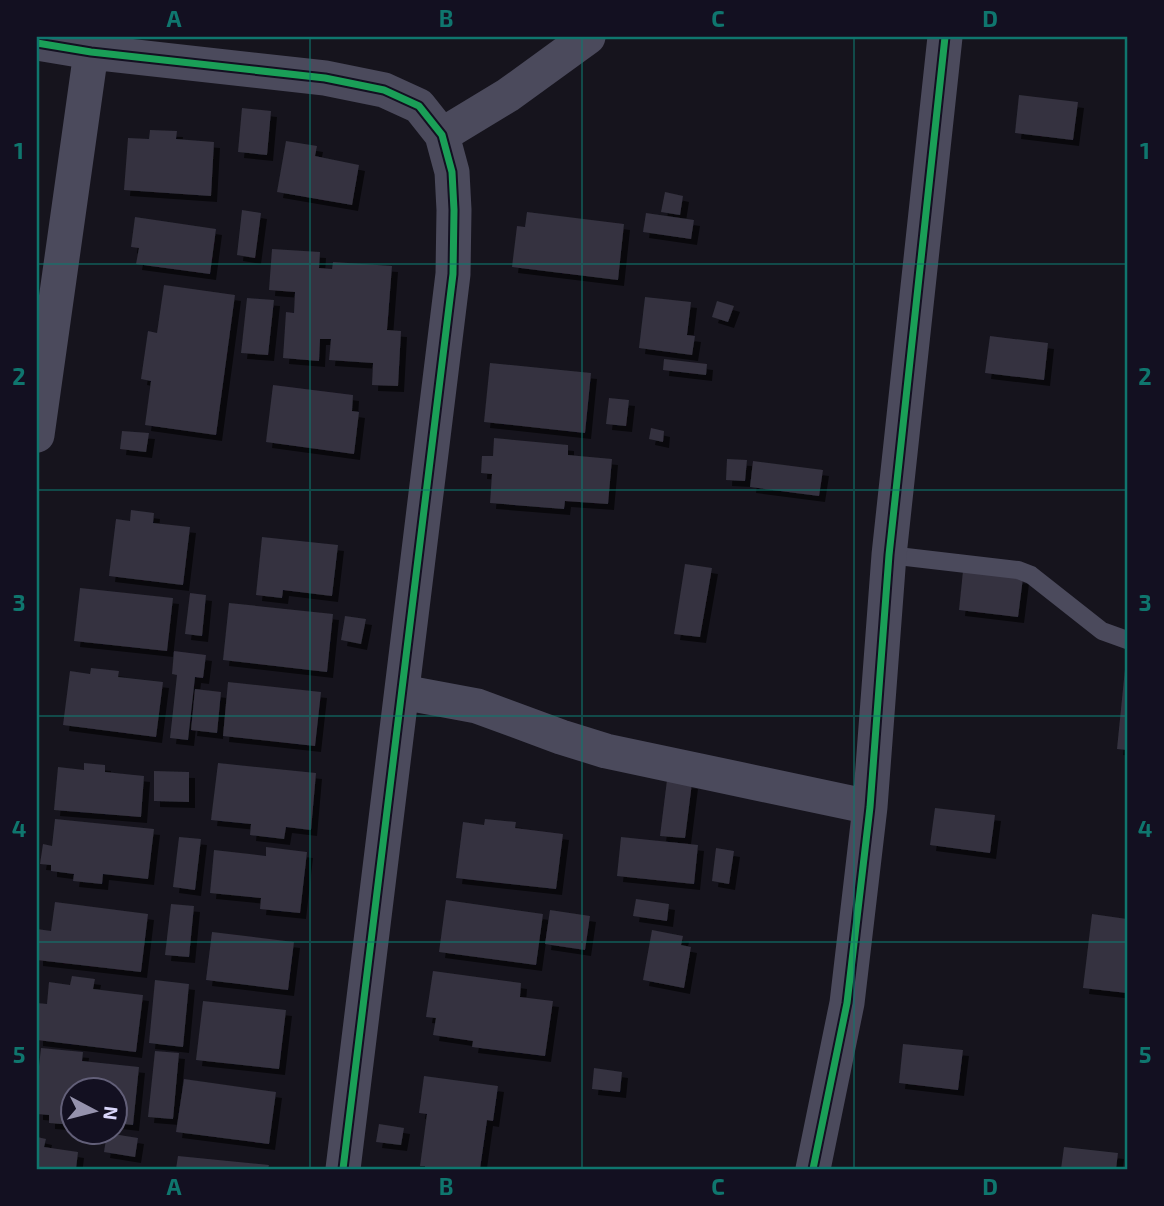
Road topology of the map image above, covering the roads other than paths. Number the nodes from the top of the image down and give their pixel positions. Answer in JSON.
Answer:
{"nodes":[{"id":1,"x":588,"y":37,"type":"edge"},
{"id":2,"x":945,"y":37,"type":"edge"},
{"id":3,"x":37,"y":43,"type":"edge"},
{"id":4,"x":91,"y":52,"type":"junction"},
{"id":5,"x":442,"y":135,"type":"junction"},
{"id":6,"x":37,"y":428,"type":"edge"},
{"id":7,"x":37,"y":435,"type":"edge"},
{"id":8,"x":890,"y":555,"type":"junction"},
{"id":9,"x":1127,"y":640,"type":"edge"},
{"id":10,"x":402,"y":692,"type":"junction"},
{"id":11,"x":870,"y":807,"type":"junction"},
{"id":12,"x":343,"y":1169,"type":"edge"},
{"id":13,"x":813,"y":1169,"type":"edge"}],
"edges":[{"from":1,"to":5,"type":"street"},
{"from":2,"to":8,"type":"street"},
{"from":3,"to":4,"type":"street"},
{"from":4,"to":5,"type":"street"},
{"from":4,"to":6,"type":"street"},
{"from":5,"to":10,"type":"street"},
{"from":6,"to":7,"type":"street"},
{"from":8,"to":9,"type":"lane"},
{"from":8,"to":11,"type":"street"},
{"from":10,"to":11,"type":"street"},
{"from":10,"to":12,"type":"street"},
{"from":11,"to":13,"type":"street"}]}
